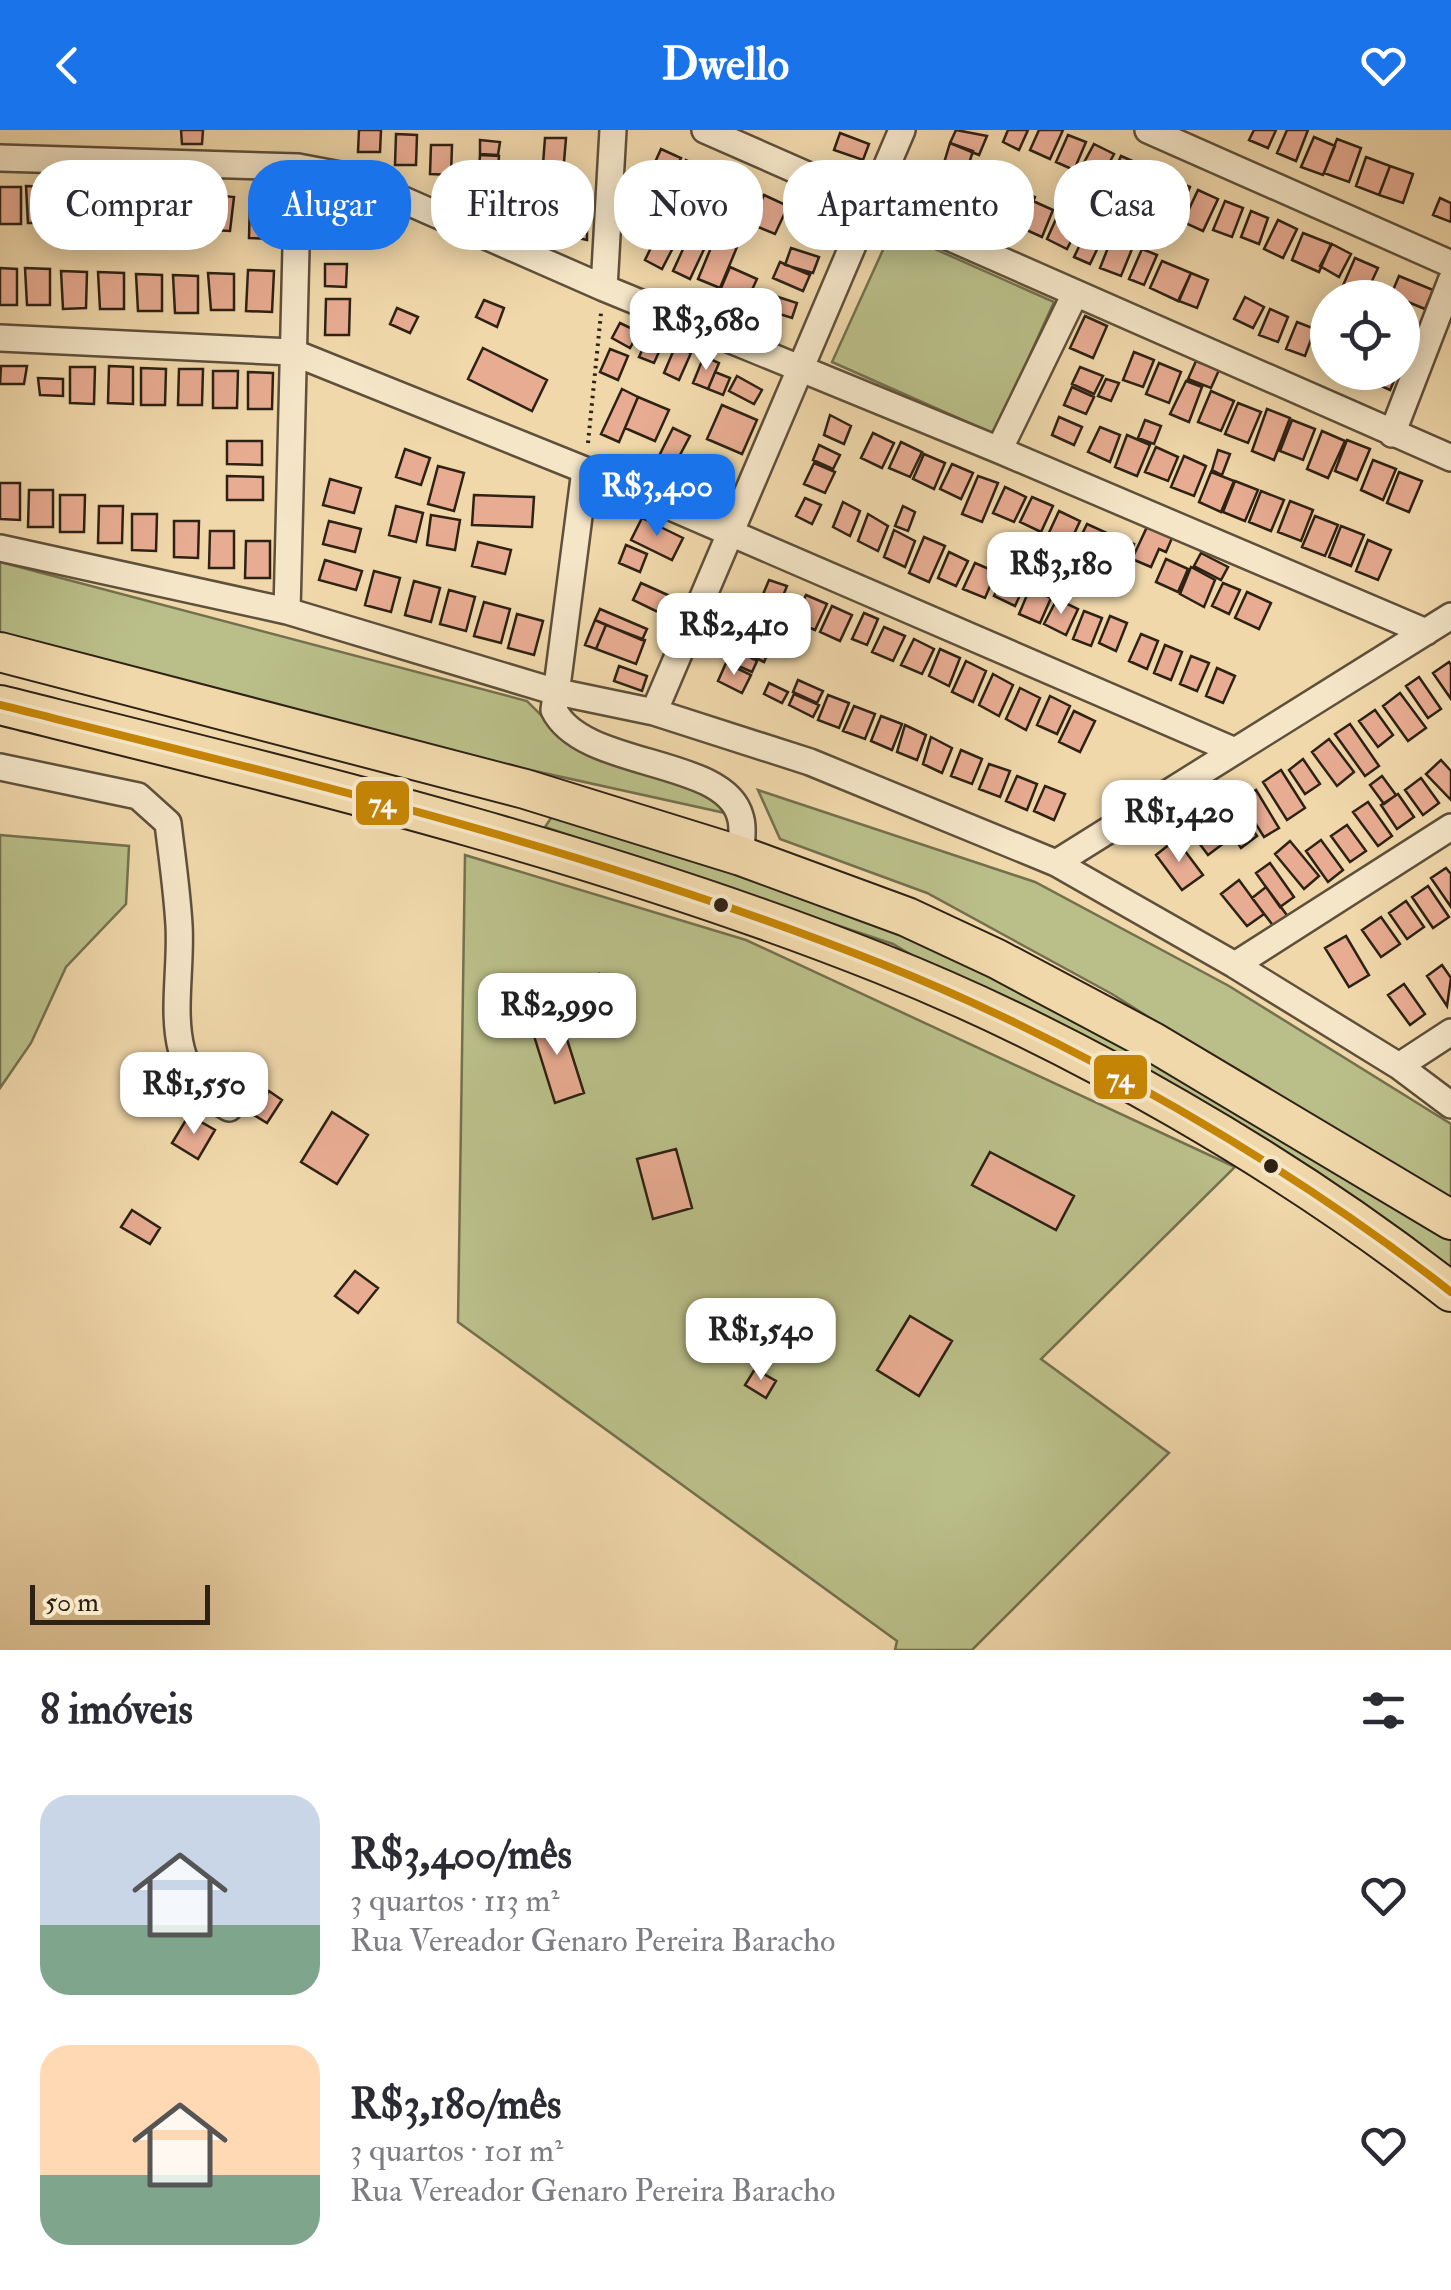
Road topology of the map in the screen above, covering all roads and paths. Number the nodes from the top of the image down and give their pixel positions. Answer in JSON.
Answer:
{"nodes":[{"id":1,"x":613,"y":130,"type":"edge"},
{"id":2,"x":705,"y":130,"type":"edge"},
{"id":3,"x":902,"y":130,"type":"edge"},
{"id":4,"x":1148,"y":130,"type":"edge"},
{"id":5,"x":0,"y":158,"type":"edge"},
{"id":6,"x":889,"y":160,"type":"edge"},
{"id":7,"x":783,"y":164,"type":"edge"},
{"id":8,"x":248,"y":165,"type":"edge"},
{"id":9,"x":411,"y":203,"type":"edge"},
{"id":10,"x":295,"y":250,"type":"edge"},
{"id":11,"x":850,"y":250,"type":"edge"},
{"id":12,"x":977,"y":250,"type":"edge"},
{"id":13,"x":1451,"y":264,"type":"edge"},
{"id":14,"x":1451,"y":281,"type":"edge"},
{"id":15,"x":604,"y":288,"type":"junction"},
{"id":16,"x":1075,"y":294,"type":"junction"},
{"id":17,"x":0,"y":338,"type":"edge"},
{"id":18,"x":292,"y":352,"type":"junction"},
{"id":19,"x":800,"y":369,"type":"junction"},
{"id":20,"x":1392,"y":434,"type":"junction"},
{"id":21,"x":999,"y":450,"type":"junction"},
{"id":22,"x":1451,"y":458,"type":"edge"},
{"id":23,"x":585,"y":470,"type":"junction"},
{"id":24,"x":730,"y":533,"type":"junction"},
{"id":25,"x":0,"y":548,"type":"edge"},
{"id":26,"x":288,"y":611,"type":"junction"},
{"id":27,"x":1451,"y":616,"type":"edge"},
{"id":28,"x":1426,"y":632,"type":"junction"},
{"id":29,"x":0,"y":652,"type":"edge"},
{"id":30,"x":553,"y":691,"type":"junction"},
{"id":31,"x":0,"y":705,"type":"edge"},
{"id":32,"x":654,"y":712,"type":"junction"},
{"id":33,"x":1235,"y":751,"type":"junction"},
{"id":34,"x":0,"y":766,"type":"edge"},
{"id":35,"x":1451,"y":827,"type":"edge"},
{"id":36,"x":741,"y":856,"type":"junction"},
{"id":37,"x":1056,"y":863,"type":"junction"},
{"id":38,"x":1234,"y":965,"type":"junction"},
{"id":39,"x":1451,"y":1032,"type":"edge"},
{"id":40,"x":1398,"y":1066,"type":"junction"},
{"id":41,"x":1451,"y":1105,"type":"edge"},
{"id":42,"x":229,"y":1108,"type":"dead end"},
{"id":43,"x":1451,"y":1220,"type":"edge"},
{"id":44,"x":1451,"y":1292,"type":"edge"}],
"edges":[{"from":1,"to":15,"type":"street"},
{"from":2,"to":7,"type":"street"},
{"from":3,"to":6,"type":"street"},
{"from":4,"to":13,"type":"street"},
{"from":5,"to":8,"type":"street"},
{"from":9,"to":15,"type":"street"},
{"from":10,"to":18,"type":"street"},
{"from":11,"to":19,"type":"street"},
{"from":12,"to":16,"type":"street"},
{"from":14,"to":20,"type":"street"},
{"from":15,"to":19,"type":"street"},
{"from":15,"to":23,"type":"path"},
{"from":16,"to":20,"type":"street"},
{"from":16,"to":21,"type":"street"},
{"from":17,"to":18,"type":"street"},
{"from":18,"to":23,"type":"street"},
{"from":18,"to":26,"type":"street"},
{"from":19,"to":21,"type":"street"},
{"from":19,"to":24,"type":"street"},
{"from":20,"to":22,"type":"street"},
{"from":21,"to":28,"type":"street"},
{"from":23,"to":24,"type":"street"},
{"from":23,"to":30,"type":"street"},
{"from":24,"to":32,"type":"street"},
{"from":24,"to":33,"type":"street"},
{"from":25,"to":26,"type":"street"},
{"from":26,"to":30,"type":"street"},
{"from":27,"to":28,"type":"street"},
{"from":28,"to":33,"type":"street"},
{"from":29,"to":36,"type":"highway"},
{"from":30,"to":32,"type":"street"},
{"from":30,"to":36,"type":"street"},
{"from":31,"to":44,"type":"highway"},
{"from":32,"to":37,"type":"street"},
{"from":33,"to":37,"type":"street"},
{"from":34,"to":42,"type":"street"},
{"from":35,"to":38,"type":"street"},
{"from":36,"to":43,"type":"highway"},
{"from":37,"to":38,"type":"street"},
{"from":38,"to":40,"type":"street"},
{"from":39,"to":40,"type":"street"},
{"from":40,"to":41,"type":"street"}]}
